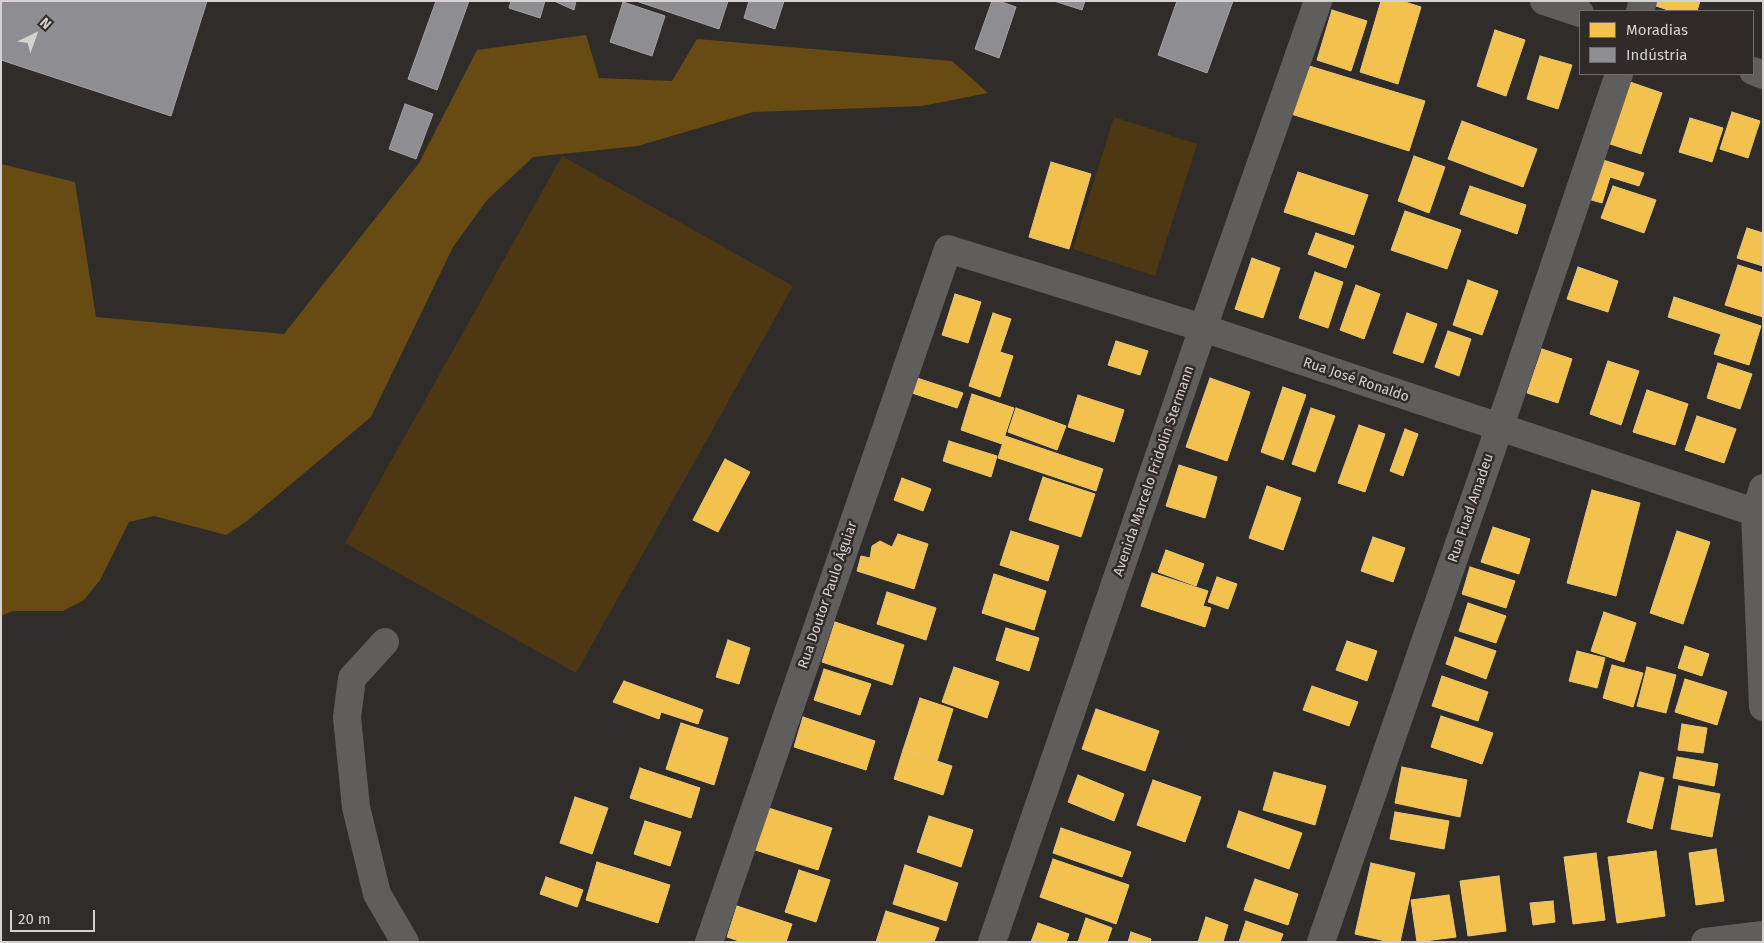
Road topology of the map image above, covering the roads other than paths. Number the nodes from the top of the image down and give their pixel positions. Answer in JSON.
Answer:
{"nodes":[{"id":1,"x":1318,"y":1,"type":"edge"},
{"id":2,"x":1544,"y":1,"type":"edge"},
{"id":3,"x":1579,"y":13,"type":"edge"},
{"id":4,"x":1619,"y":75,"type":"edge"},
{"id":5,"x":948,"y":248,"type":"joint"},
{"id":6,"x":1203,"y":328,"type":"junction"},
{"id":7,"x":1499,"y":428,"type":"junction"},
{"id":8,"x":1760,"y":505,"type":"edge"},
{"id":9,"x":385,"y":642,"type":"dead end"},
{"id":10,"x":1763,"y":707,"type":"edge"},
{"id":11,"x":1763,"y":935,"type":"edge"},
{"id":12,"x":405,"y":942,"type":"edge"},
{"id":13,"x":708,"y":942,"type":"edge"},
{"id":14,"x":992,"y":942,"type":"edge"},
{"id":15,"x":1322,"y":942,"type":"edge"},
{"id":16,"x":1705,"y":942,"type":"edge"}],
"edges":[{"from":1,"to":6,"type":"street","name":"Avenida Marcelo Fridolin Stermann"},
{"from":2,"to":3,"type":"street"},
{"from":4,"to":7,"type":"street","name":"Rua Fuad Amadeu"},
{"from":5,"to":6,"type":"street","name":"Rua José Ronaldo"},
{"from":5,"to":13,"type":"street","name":"Rua Doutor Paulo Águiar"},
{"from":6,"to":7,"type":"street","name":"Rua José Ronaldo"},
{"from":6,"to":14,"type":"street","name":"Avenida Marcelo Fridolin Stermann"},
{"from":7,"to":8,"type":"street","name":"Rua José Ronaldo"},
{"from":7,"to":15,"type":"street","name":"Rua Fuad Amadeu"},
{"from":8,"to":10,"type":"street"},
{"from":9,"to":12,"type":"street"},
{"from":11,"to":16,"type":"street"}]}
